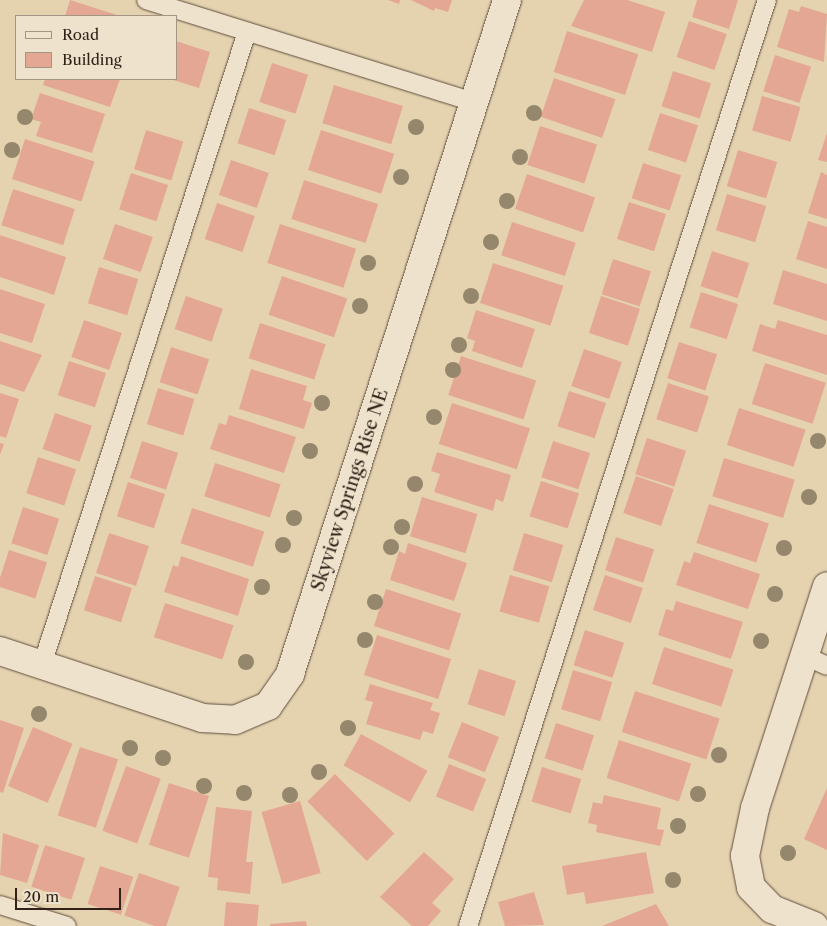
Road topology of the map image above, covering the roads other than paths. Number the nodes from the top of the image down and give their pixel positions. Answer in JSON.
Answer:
{"nodes":[{"id":1,"x":146,"y":0,"type":"edge"},
{"id":2,"x":507,"y":0,"type":"edge"},
{"id":3,"x":767,"y":0,"type":"edge"},
{"id":4,"x":246,"y":32,"type":"junction"},
{"id":5,"x":474,"y":102,"type":"junction"},
{"id":6,"x":827,"y":586,"type":"edge"},
{"id":7,"x":0,"y":652,"type":"edge"},
{"id":8,"x":816,"y":661,"type":"edge"},
{"id":9,"x":42,"y":665,"type":"junction"},
{"id":10,"x":0,"y":905,"type":"edge"},
{"id":11,"x":67,"y":926,"type":"edge"},
{"id":12,"x":468,"y":926,"type":"edge"},
{"id":13,"x":814,"y":926,"type":"edge"}],
"edges":[{"from":1,"to":4,"type":"lane"},
{"from":2,"to":5,"type":"street","name":"Skyview Springs Rise NE"},
{"from":3,"to":12,"type":"lane"},
{"from":4,"to":5,"type":"lane"},
{"from":4,"to":9,"type":"lane"},
{"from":5,"to":9,"type":"street","name":"Skyview Springs Rise NE"},
{"from":6,"to":8,"type":"street"},
{"from":7,"to":9,"type":"street","name":"Skyview Springs Rise NE"},
{"from":8,"to":13,"type":"street"},
{"from":10,"to":11,"type":"lane"}]}
